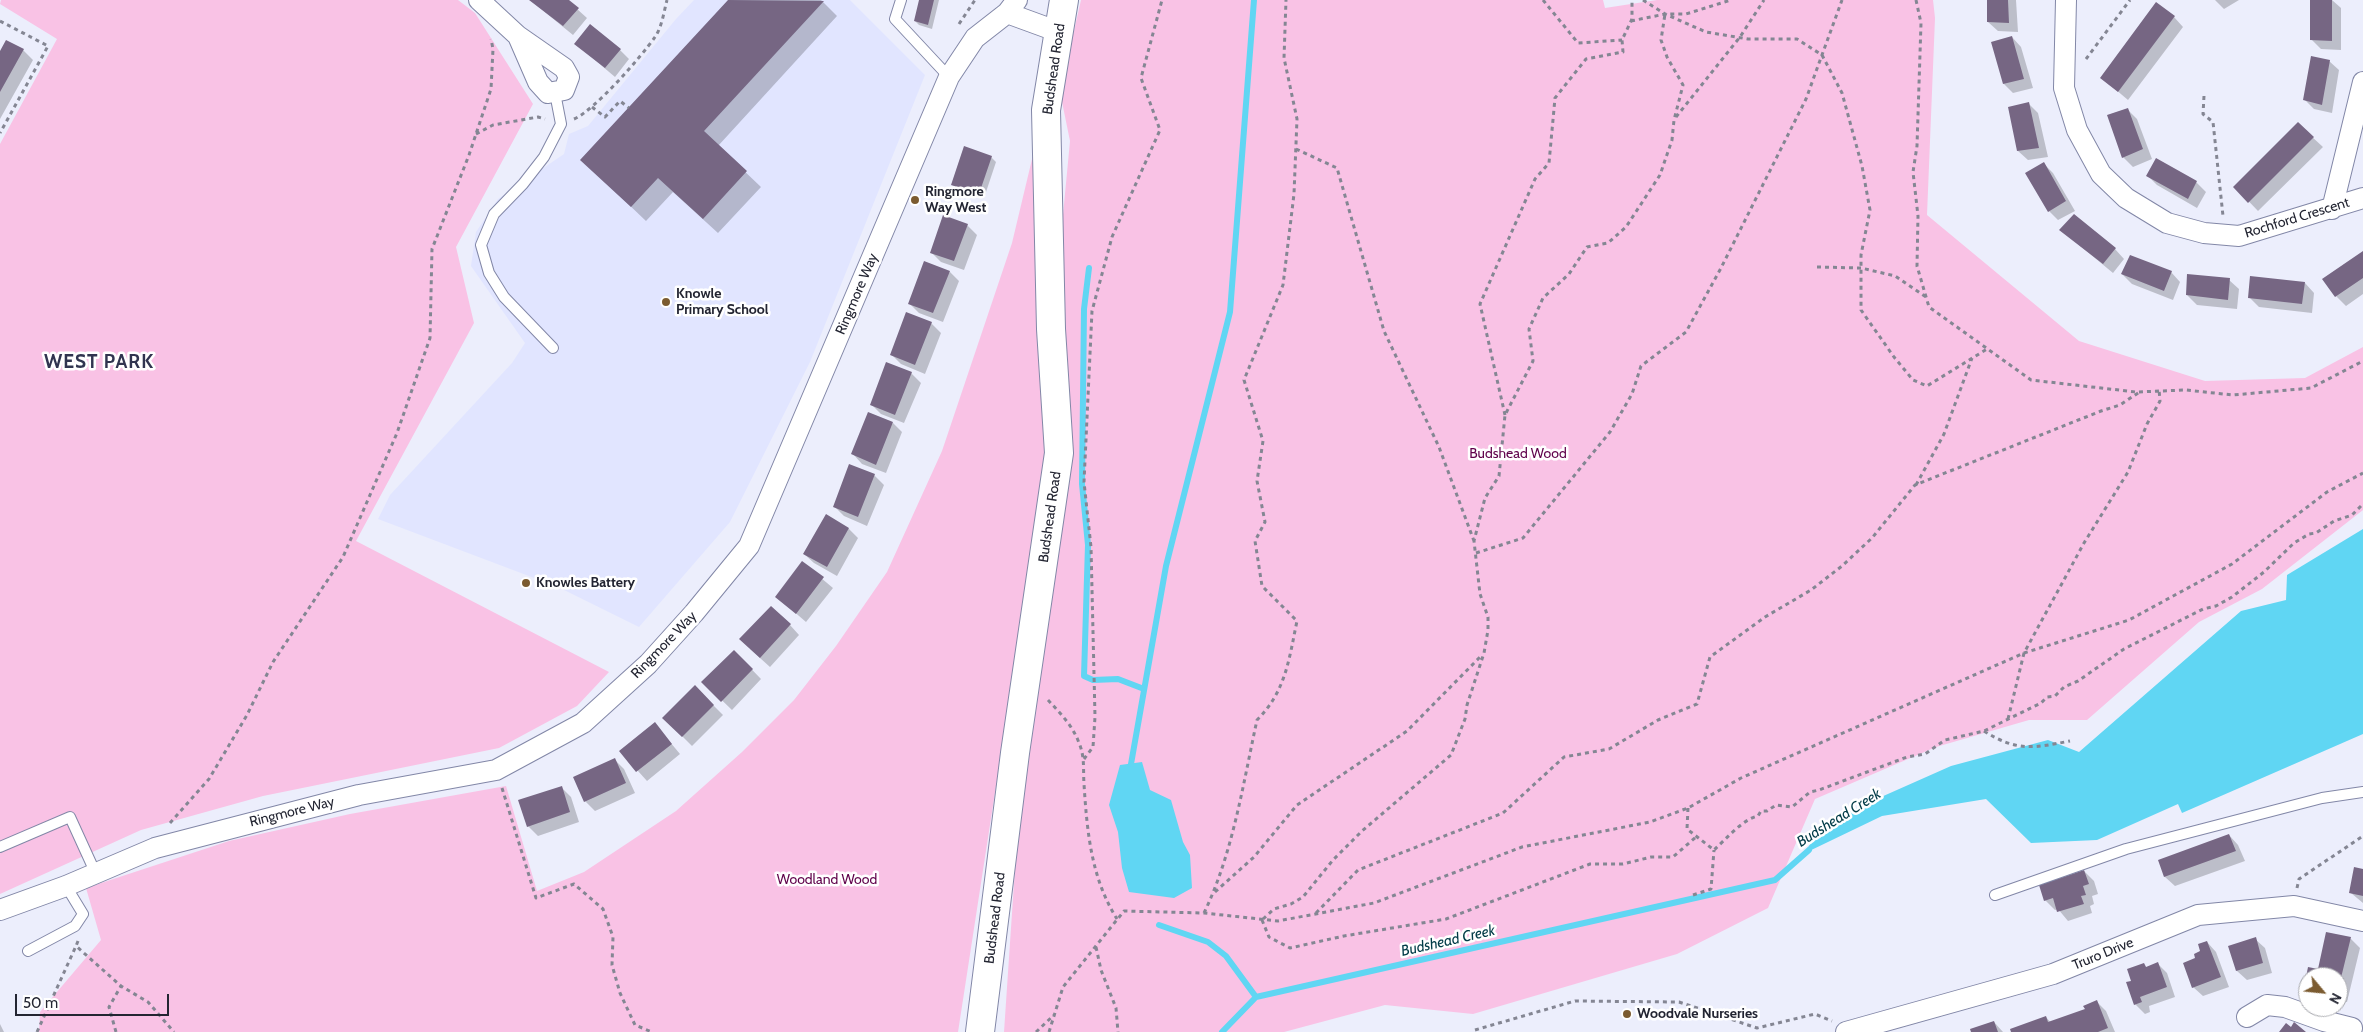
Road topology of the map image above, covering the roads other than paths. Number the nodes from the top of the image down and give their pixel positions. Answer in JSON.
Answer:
{"nodes":[{"id":1,"x":901,"y":0,"type":"edge"},
{"id":2,"x":1064,"y":0,"type":"edge"},
{"id":3,"x":2066,"y":0,"type":"edge"},
{"id":4,"x":485,"y":6,"type":"edge"},
{"id":5,"x":1012,"y":6,"type":"edge"},
{"id":6,"x":1059,"y":32,"type":"junction"},
{"id":7,"x":518,"y":36,"type":"junction"},
{"id":8,"x":949,"y":77,"type":"junction"},
{"id":9,"x":2363,"y":82,"type":"edge"},
{"id":10,"x":555,"y":93,"type":"junction"},
{"id":11,"x":2363,"y":198,"type":"edge"},
{"id":12,"x":2332,"y":209,"type":"junction"},
{"id":13,"x":553,"y":348,"type":"dead end"},
{"id":14,"x":2363,"y":792,"type":"edge"},
{"id":15,"x":0,"y":847,"type":"edge"},
{"id":16,"x":96,"y":874,"type":"junction"},
{"id":17,"x":66,"y":886,"type":"junction"},
{"id":18,"x":1995,"y":894,"type":"dead end"},
{"id":19,"x":0,"y":910,"type":"edge"},
{"id":20,"x":2363,"y":921,"type":"edge"},
{"id":21,"x":28,"y":951,"type":"dead end"},
{"id":22,"x":2247,"y":1017,"type":"dead end"},
{"id":23,"x":2356,"y":1026,"type":"edge"},
{"id":24,"x":1851,"y":1031,"type":"edge"},
{"id":25,"x":980,"y":1032,"type":"edge"}],
"edges":[{"from":1,"to":8,"type":"lane"},
{"from":2,"to":6,"type":"street","name":"Budshead Road"},
{"from":3,"to":12,"type":"street","name":"Rochford Crescent"},
{"from":4,"to":7,"type":"street"},
{"from":5,"to":6,"type":"street","name":"Ringmore Way"},
{"from":5,"to":8,"type":"street","name":"Ringmore Way"},
{"from":6,"to":25,"type":"street","name":"Budshead Road"},
{"from":7,"to":10,"type":"street"},
{"from":7,"to":10,"type":"street"},
{"from":8,"to":16,"type":"street","name":"Ringmore Way"},
{"from":9,"to":12,"type":"street"},
{"from":10,"to":13,"type":"lane"},
{"from":11,"to":12,"type":"street","name":"Rochford Crescent"},
{"from":14,"to":18,"type":"lane"},
{"from":15,"to":16,"type":"lane"},
{"from":16,"to":17,"type":"street","name":"Ringmore Way"},
{"from":17,"to":19,"type":"street","name":"Ringmore Way"},
{"from":17,"to":21,"type":"lane"},
{"from":20,"to":24,"type":"street","name":"Truro Drive"},
{"from":22,"to":23,"type":"street"}]}
